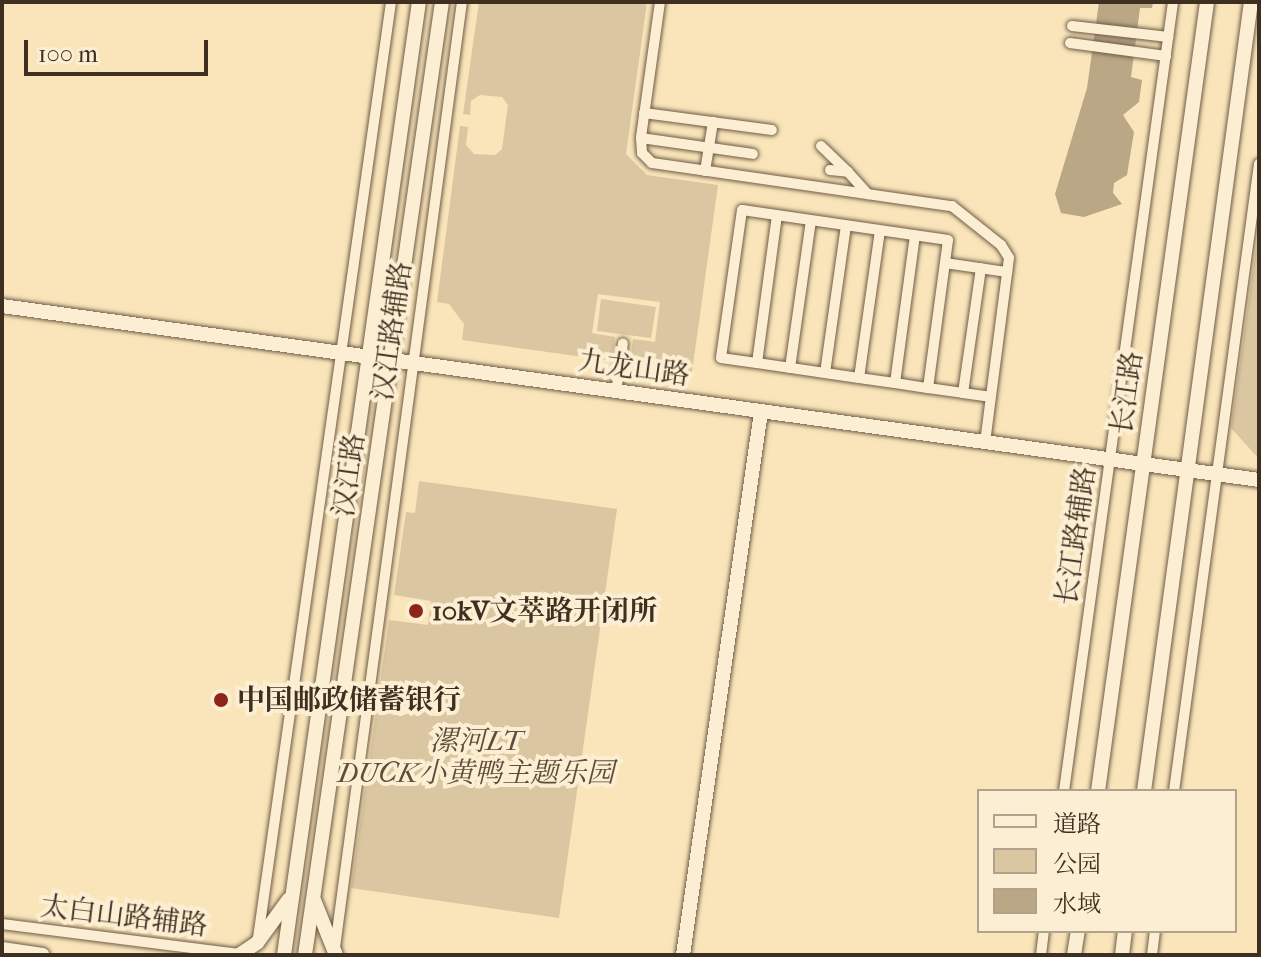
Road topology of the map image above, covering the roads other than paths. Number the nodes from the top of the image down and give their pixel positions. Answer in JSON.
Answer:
{"nodes":[{"id":1,"x":391,"y":2,"type":"edge"},
{"id":2,"x":419,"y":2,"type":"edge"},
{"id":3,"x":442,"y":2,"type":"edge"},
{"id":4,"x":462,"y":2,"type":"edge"},
{"id":5,"x":660,"y":2,"type":"edge"},
{"id":6,"x":1173,"y":2,"type":"edge"},
{"id":7,"x":1207,"y":2,"type":"edge"},
{"id":8,"x":1251,"y":2,"type":"edge"},
{"id":9,"x":1072,"y":26,"type":"dead end"},
{"id":10,"x":1168,"y":37,"type":"junction"},
{"id":11,"x":1070,"y":43,"type":"dead end"},
{"id":12,"x":1166,"y":56,"type":"junction"},
{"id":13,"x":644,"y":113,"type":"junction"},
{"id":14,"x":713,"y":122,"type":"junction"},
{"id":15,"x":772,"y":130,"type":"dead end"},
{"id":16,"x":641,"y":138,"type":"junction"},
{"id":17,"x":821,"y":146,"type":"dead end"},
{"id":18,"x":709,"y":147,"type":"junction"},
{"id":19,"x":753,"y":154,"type":"dead end"},
{"id":20,"x":1259,"y":164,"type":"edge"},
{"id":21,"x":830,"y":170,"type":"dead end"},
{"id":22,"x":705,"y":171,"type":"junction"},
{"id":23,"x":848,"y":172,"type":"junction"},
{"id":24,"x":868,"y":194,"type":"junction"},
{"id":25,"x":777,"y":215,"type":"junction"},
{"id":26,"x":811,"y":220,"type":"junction"},
{"id":27,"x":846,"y":225,"type":"junction"},
{"id":28,"x":880,"y":230,"type":"junction"},
{"id":29,"x":915,"y":235,"type":"junction"},
{"id":30,"x":945,"y":263,"type":"junction"},
{"id":31,"x":981,"y":268,"type":"junction"},
{"id":32,"x":1007,"y":272,"type":"junction"},
{"id":33,"x":2,"y":306,"type":"edge"},
{"id":34,"x":623,"y":343,"type":"dead end"},
{"id":35,"x":342,"y":354,"type":"junction"},
{"id":36,"x":367,"y":358,"type":"junction"},
{"id":37,"x":392,"y":362,"type":"junction"},
{"id":38,"x":757,"y":363,"type":"junction"},
{"id":39,"x":411,"y":364,"type":"junction"},
{"id":40,"x":790,"y":368,"type":"junction"},
{"id":41,"x":825,"y":373,"type":"junction"},
{"id":42,"x":859,"y":378,"type":"junction"},
{"id":43,"x":895,"y":383,"type":"junction"},
{"id":44,"x":928,"y":388,"type":"junction"},
{"id":45,"x":616,"y":392,"type":"junction"},
{"id":46,"x":963,"y":393,"type":"junction"},
{"id":47,"x":990,"y":397,"type":"junction"},
{"id":48,"x":761,"y":412,"type":"junction"},
{"id":49,"x":985,"y":442,"type":"junction"},
{"id":50,"x":1111,"y":459,"type":"junction"},
{"id":51,"x":1144,"y":464,"type":"junction"},
{"id":52,"x":1185,"y":469,"type":"junction"},
{"id":53,"x":1216,"y":474,"type":"junction"},
{"id":54,"x":1259,"y":480,"type":"edge"},
{"id":55,"x":1064,"y":789,"type":"edge"},
{"id":56,"x":1098,"y":789,"type":"edge"},
{"id":57,"x":1144,"y":789,"type":"edge"},
{"id":58,"x":1174,"y":789,"type":"edge"},
{"id":59,"x":293,"y":892,"type":"junction"},
{"id":60,"x":313,"y":898,"type":"junction"},
{"id":61,"x":2,"y":924,"type":"edge"},
{"id":62,"x":1044,"y":933,"type":"edge"},
{"id":63,"x":1078,"y":933,"type":"edge"},
{"id":64,"x":1125,"y":933,"type":"edge"},
{"id":65,"x":1155,"y":933,"type":"edge"},
{"id":66,"x":257,"y":943,"type":"junction"},
{"id":67,"x":2,"y":949,"type":"edge"},
{"id":68,"x":335,"y":954,"type":"edge"},
{"id":69,"x":43,"y":955,"type":"edge"},
{"id":70,"x":240,"y":955,"type":"edge"},
{"id":71,"x":284,"y":955,"type":"edge"},
{"id":72,"x":305,"y":955,"type":"edge"},
{"id":73,"x":683,"y":955,"type":"edge"},
{"id":74,"x":1041,"y":955,"type":"edge"},
{"id":75,"x":1074,"y":955,"type":"edge"},
{"id":76,"x":1122,"y":955,"type":"edge"},
{"id":77,"x":1152,"y":955,"type":"edge"}],
"edges":[{"from":1,"to":35,"type":"street","name":"汉江路辅路"},
{"from":2,"to":36,"type":"street","name":"汉江路"},
{"from":3,"to":37,"type":"street","name":"汉江路"},
{"from":4,"to":39,"type":"street","name":"汉江路辅路"},
{"from":5,"to":13,"type":"street"},
{"from":6,"to":10,"type":"street","name":"长江路辅路"},
{"from":7,"to":51,"type":"street","name":"长江路"},
{"from":8,"to":52,"type":"street"},
{"from":9,"to":10,"type":"street"},
{"from":10,"to":12,"type":"street","name":"长江路辅路"},
{"from":11,"to":12,"type":"street"},
{"from":12,"to":50,"type":"street","name":"长江路辅路"},
{"from":13,"to":14,"type":"street"},
{"from":13,"to":16,"type":"street"},
{"from":14,"to":15,"type":"street"},
{"from":14,"to":18,"type":"street"},
{"from":16,"to":18,"type":"street"},
{"from":16,"to":22,"type":"street"},
{"from":17,"to":23,"type":"street"},
{"from":18,"to":19,"type":"street"},
{"from":18,"to":22,"type":"street"},
{"from":20,"to":53,"type":"street"},
{"from":21,"to":23,"type":"street"},
{"from":22,"to":24,"type":"street"},
{"from":23,"to":24,"type":"street"},
{"from":24,"to":32,"type":"street"},
{"from":25,"to":26,"type":"street"},
{"from":25,"to":38,"type":"street"},
{"from":25,"to":38,"type":"street"},
{"from":26,"to":27,"type":"street"},
{"from":26,"to":40,"type":"street"},
{"from":27,"to":28,"type":"street"},
{"from":27,"to":41,"type":"street"},
{"from":28,"to":29,"type":"street"},
{"from":28,"to":42,"type":"street"},
{"from":29,"to":30,"type":"street"},
{"from":29,"to":43,"type":"street"},
{"from":30,"to":31,"type":"street"},
{"from":30,"to":44,"type":"street"},
{"from":31,"to":32,"type":"street"},
{"from":31,"to":46,"type":"street"},
{"from":32,"to":47,"type":"street"},
{"from":33,"to":35,"type":"street","name":"九龙山路"},
{"from":34,"to":45,"type":"street"},
{"from":35,"to":36,"type":"street","name":"九龙山路"},
{"from":35,"to":66,"type":"street","name":"汉江路辅路"},
{"from":36,"to":37,"type":"street","name":"九龙山路"},
{"from":36,"to":59,"type":"street","name":"汉江路"},
{"from":37,"to":39,"type":"street","name":"九龙山路"},
{"from":37,"to":60,"type":"street","name":"汉江路"},
{"from":38,"to":40,"type":"street"},
{"from":39,"to":45,"type":"street","name":"九龙山路"},
{"from":39,"to":68,"type":"street","name":"汉江路辅路"},
{"from":40,"to":41,"type":"street"},
{"from":41,"to":42,"type":"street"},
{"from":42,"to":43,"type":"street"},
{"from":43,"to":44,"type":"street"},
{"from":44,"to":46,"type":"street"},
{"from":45,"to":48,"type":"street","name":"九龙山路"},
{"from":46,"to":47,"type":"street"},
{"from":47,"to":49,"type":"street"},
{"from":48,"to":49,"type":"street","name":"九龙山路"},
{"from":48,"to":73,"type":"street"},
{"from":49,"to":50,"type":"street","name":"九龙山路"},
{"from":50,"to":51,"type":"street","name":"九龙山路"},
{"from":50,"to":55,"type":"street","name":"长江路辅路"},
{"from":51,"to":52,"type":"street","name":"九龙山路"},
{"from":51,"to":56,"type":"street","name":"长江路"},
{"from":52,"to":53,"type":"street","name":"九龙山路"},
{"from":52,"to":57,"type":"street"},
{"from":53,"to":54,"type":"street","name":"九龙山路"},
{"from":53,"to":58,"type":"street"},
{"from":59,"to":66,"type":"street"},
{"from":59,"to":71,"type":"street","name":"汉江路"},
{"from":60,"to":68,"type":"street"},
{"from":60,"to":72,"type":"street","name":"汉江路"},
{"from":61,"to":70,"type":"street","name":"太白山路辅路"},
{"from":62,"to":74,"type":"street"},
{"from":63,"to":75,"type":"street"},
{"from":64,"to":76,"type":"street"},
{"from":65,"to":77,"type":"street"},
{"from":66,"to":70,"type":"street"},
{"from":67,"to":69,"type":"street"}]}
